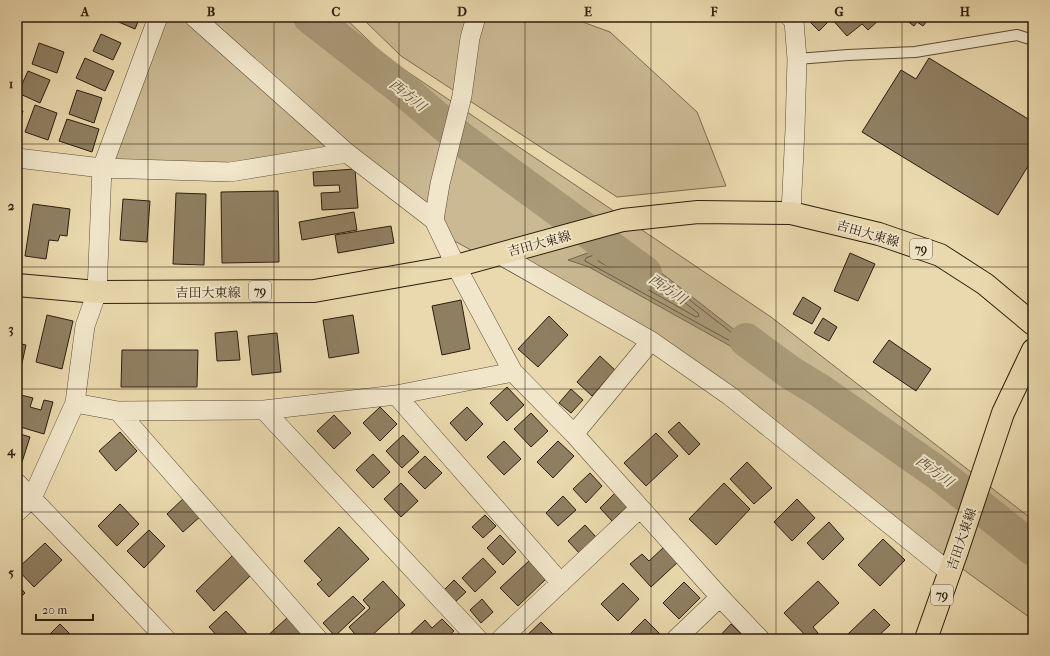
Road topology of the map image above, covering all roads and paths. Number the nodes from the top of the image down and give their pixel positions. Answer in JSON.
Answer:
{"nodes":[{"id":1,"x":158,"y":17,"type":"edge"},
{"id":2,"x":194,"y":17,"type":"edge"},
{"id":3,"x":476,"y":17,"type":"edge"},
{"id":4,"x":790,"y":17,"type":"edge"},
{"id":5,"x":1033,"y":40,"type":"edge"},
{"id":6,"x":797,"y":59,"type":"junction"},
{"id":7,"x":347,"y":153,"type":"junction"},
{"id":8,"x":17,"y":158,"type":"edge"},
{"id":9,"x":102,"y":168,"type":"junction"},
{"id":10,"x":791,"y":213,"type":"junction"},
{"id":11,"x":434,"y":220,"type":"junction"},
{"id":12,"x":499,"y":254,"type":"junction"},
{"id":13,"x":456,"y":266,"type":"junction"},
{"id":14,"x":17,"y":285,"type":"edge"},
{"id":15,"x":97,"y":292,"type":"junction"},
{"id":16,"x":1033,"y":324,"type":"edge"},
{"id":17,"x":651,"y":341,"type":"junction"},
{"id":18,"x":1033,"y":350,"type":"edge"},
{"id":19,"x":513,"y":372,"type":"junction"},
{"id":20,"x":396,"y":395,"type":"junction"},
{"id":21,"x":74,"y":402,"type":"junction"},
{"id":22,"x":264,"y":410,"type":"junction"},
{"id":23,"x":118,"y":411,"type":"junction"},
{"id":24,"x":574,"y":434,"type":"junction"},
{"id":25,"x":17,"y":483,"type":"edge"},
{"id":26,"x":32,"y":498,"type":"junction"},
{"id":27,"x":640,"y":508,"type":"junction"},
{"id":28,"x":17,"y":512,"type":"edge"},
{"id":29,"x":949,"y":572,"type":"junction"},
{"id":30,"x":561,"y":583,"type":"junction"},
{"id":31,"x":720,"y":597,"type":"junction"},
{"id":32,"x":166,"y":639,"type":"edge"},
{"id":33,"x":318,"y":639,"type":"edge"},
{"id":34,"x":478,"y":639,"type":"edge"},
{"id":35,"x":501,"y":639,"type":"edge"},
{"id":36,"x":676,"y":639,"type":"edge"},
{"id":37,"x":760,"y":639,"type":"edge"},
{"id":38,"x":926,"y":639,"type":"edge"}],
"edges":[{"from":1,"to":9,"type":"street"},
{"from":2,"to":7,"type":"street"},
{"from":3,"to":11,"type":"street"},
{"from":4,"to":6,"type":"street"},
{"from":5,"to":6,"type":"lane"},
{"from":6,"to":10,"type":"street"},
{"from":7,"to":9,"type":"street"},
{"from":7,"to":11,"type":"street"},
{"from":8,"to":9,"type":"street"},
{"from":9,"to":15,"type":"street"},
{"from":10,"to":12,"type":"main road","name":"吉田大東線","number":"79"},
{"from":10,"to":16,"type":"main road","name":"吉田大東線","number":"79"},
{"from":11,"to":13,"type":"street"},
{"from":12,"to":13,"type":"main road","name":"吉田大東線","number":"79"},
{"from":12,"to":17,"type":"street"},
{"from":13,"to":15,"type":"main road","name":"吉田大東線","number":"79"},
{"from":13,"to":19,"type":"street"},
{"from":14,"to":15,"type":"main road","name":"吉田大東線","number":"79"},
{"from":15,"to":21,"type":"street"},
{"from":17,"to":24,"type":"street"},
{"from":17,"to":29,"type":"street"},
{"from":18,"to":29,"type":"main road","name":"吉田大東線","number":"79"},
{"from":19,"to":20,"type":"street"},
{"from":19,"to":24,"type":"street"},
{"from":20,"to":22,"type":"street"},
{"from":20,"to":30,"type":"street"},
{"from":21,"to":23,"type":"street"},
{"from":21,"to":26,"type":"street"},
{"from":22,"to":23,"type":"street"},
{"from":22,"to":34,"type":"street"},
{"from":23,"to":33,"type":"street"},
{"from":24,"to":27,"type":"street"},
{"from":25,"to":26,"type":"street"},
{"from":26,"to":28,"type":"street"},
{"from":26,"to":32,"type":"street"},
{"from":27,"to":30,"type":"street"},
{"from":27,"to":31,"type":"street"},
{"from":29,"to":38,"type":"main road","name":"吉田大東線","number":"79"},
{"from":30,"to":35,"type":"street"},
{"from":31,"to":36,"type":"street"},
{"from":31,"to":37,"type":"street"}]}
